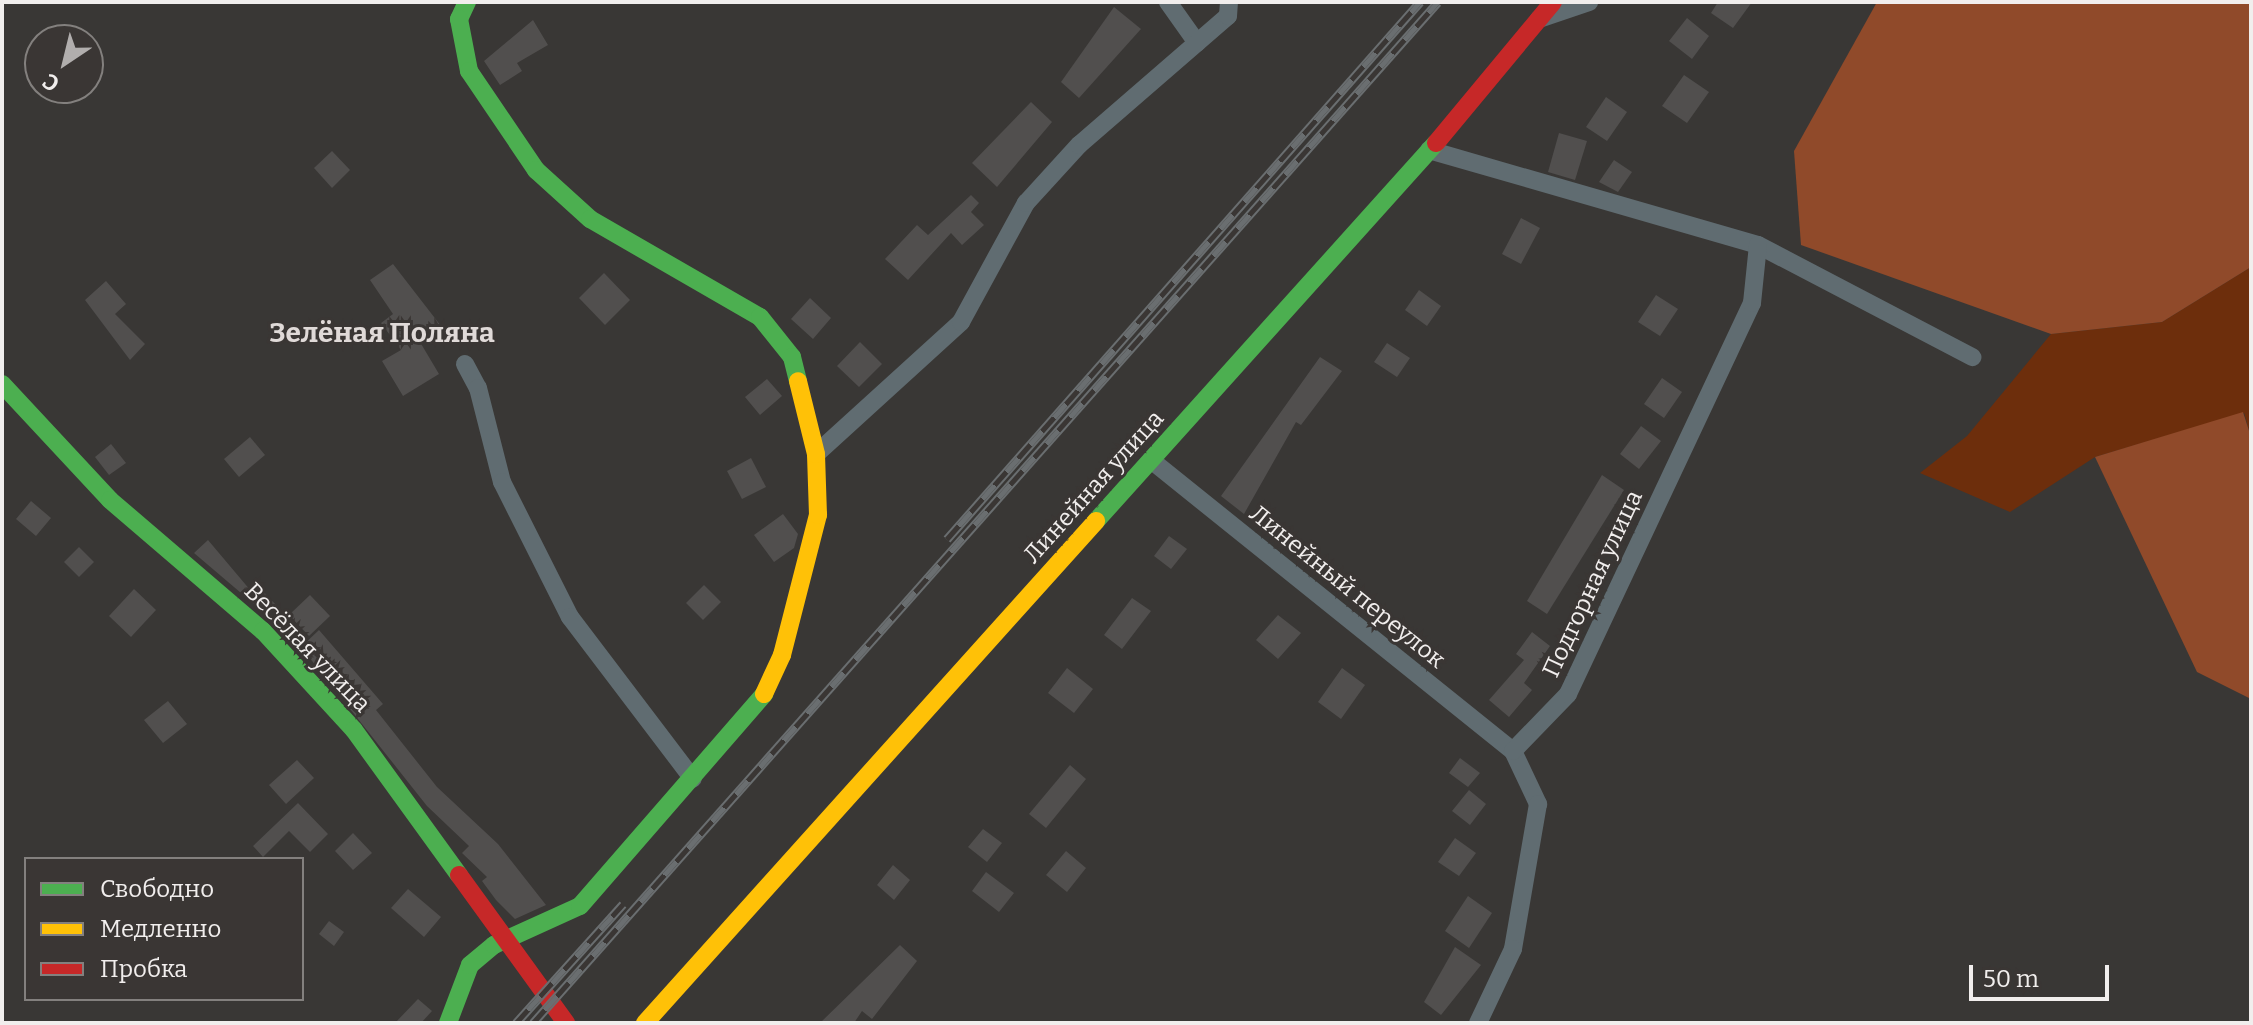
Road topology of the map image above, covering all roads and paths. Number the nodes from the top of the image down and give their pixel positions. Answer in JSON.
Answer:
{"nodes":[{"id":1,"x":467,"y":2,"type":"edge"},
{"id":2,"x":1168,"y":2,"type":"edge"},
{"id":3,"x":1229,"y":2,"type":"edge"},
{"id":4,"x":1553,"y":2,"type":"edge"},
{"id":5,"x":1589,"y":2,"type":"edge"},
{"id":6,"x":1536,"y":20,"type":"junction"},
{"id":7,"x":1197,"y":43,"type":"junction"},
{"id":8,"x":1429,"y":150,"type":"junction"},
{"id":9,"x":1758,"y":245,"type":"junction"},
{"id":10,"x":1972,"y":357,"type":"dead end"},
{"id":11,"x":465,"y":364,"type":"dead end"},
{"id":12,"x":2,"y":384,"type":"edge"},
{"id":13,"x":816,"y":454,"type":"junction"},
{"id":14,"x":1151,"y":460,"type":"junction"},
{"id":15,"x":1513,"y":751,"type":"junction"},
{"id":16,"x":693,"y":779,"type":"junction"},
{"id":17,"x":506,"y":944,"type":"junction"},
{"id":18,"x":448,"y":1023,"type":"edge"},
{"id":19,"x":566,"y":1023,"type":"edge"},
{"id":20,"x":645,"y":1023,"type":"edge"},
{"id":21,"x":1478,"y":1023,"type":"edge"}],
"edges":[{"from":1,"to":13,"type":"street"},
{"from":2,"to":7,"type":"street"},
{"from":3,"to":7,"type":"street"},
{"from":4,"to":6,"type":"street","name":"Линейная улица"},
{"from":5,"to":6,"type":"street"},
{"from":6,"to":8,"type":"street","name":"Линейная улица"},
{"from":7,"to":13,"type":"street"},
{"from":8,"to":9,"type":"street"},
{"from":8,"to":14,"type":"street","name":"Линейная улица"},
{"from":9,"to":10,"type":"street"},
{"from":9,"to":15,"type":"street","name":"Подгорная улица"},
{"from":11,"to":16,"type":"street"},
{"from":12,"to":17,"type":"street","name":"Весёлая улица"},
{"from":13,"to":16,"type":"street"},
{"from":14,"to":15,"type":"street","name":"Линейный переулок"},
{"from":14,"to":20,"type":"street","name":"Линейная улица"},
{"from":15,"to":21,"type":"street"},
{"from":16,"to":17,"type":"street"},
{"from":17,"to":18,"type":"street"},
{"from":17,"to":19,"type":"street","name":"Весёлая улица"}]}
